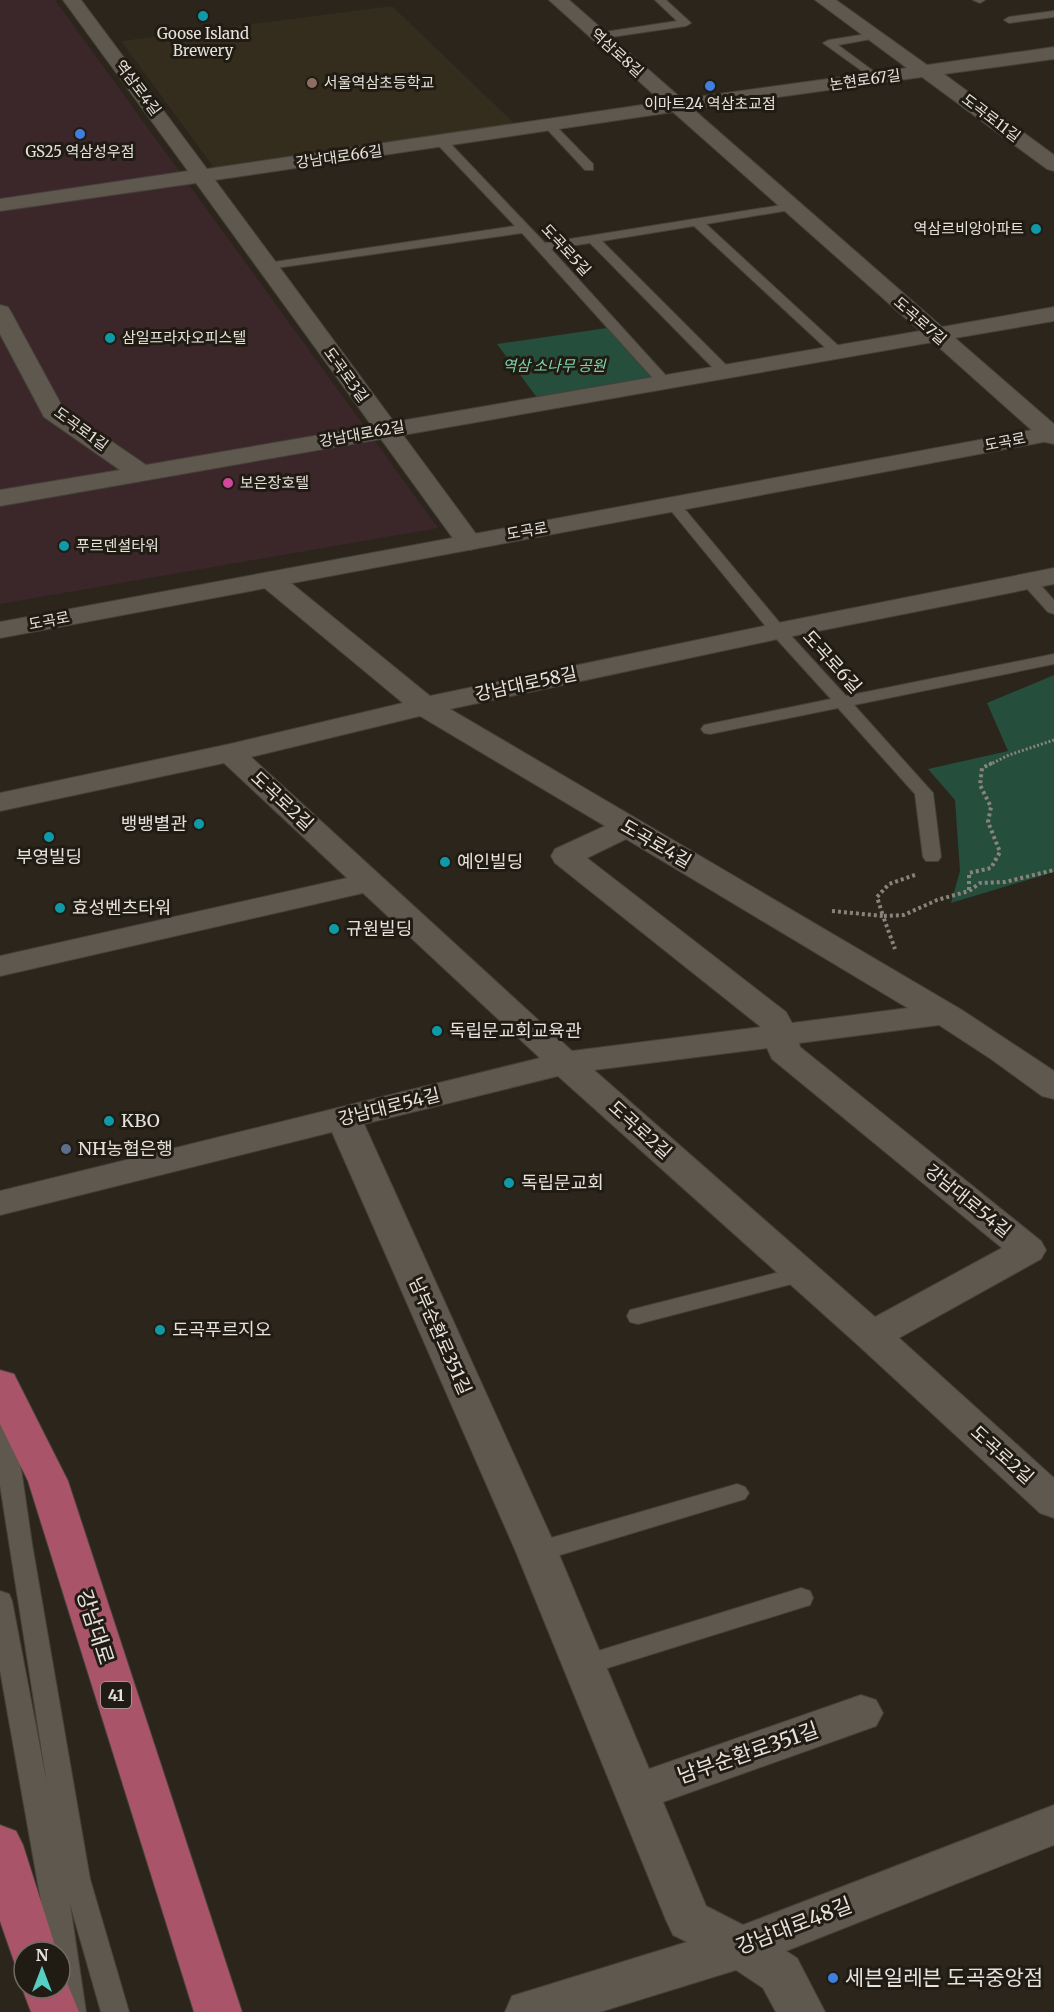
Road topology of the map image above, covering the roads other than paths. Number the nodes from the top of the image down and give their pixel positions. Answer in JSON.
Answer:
{"nodes":[{"id":1,"x":72,"y":0,"type":"edge"},
{"id":2,"x":558,"y":0,"type":"edge"},
{"id":3,"x":660,"y":0,"type":"edge"},
{"id":4,"x":824,"y":0,"type":"edge"},
{"id":5,"x":1054,"y":14,"type":"edge"},
{"id":6,"x":1009,"y":20,"type":"dead end"},
{"id":7,"x":598,"y":36,"type":"junction"},
{"id":8,"x":873,"y":36,"type":"junction"},
{"id":9,"x":1054,"y":53,"type":"edge"},
{"id":10,"x":926,"y":71,"type":"junction"},
{"id":11,"x":876,"y":78,"type":"junction"},
{"id":12,"x":677,"y":106,"type":"junction"},
{"id":13,"x":549,"y":125,"type":"junction"},
{"id":14,"x":442,"y":142,"type":"junction"},
{"id":15,"x":1054,"y":165,"type":"edge"},
{"id":16,"x":589,"y":167,"type":"dead end"},
{"id":17,"x":204,"y":176,"type":"junction"},
{"id":18,"x":0,"y":206,"type":"edge"},
{"id":19,"x":790,"y":206,"type":"junction"},
{"id":20,"x":697,"y":222,"type":"junction"},
{"id":21,"x":522,"y":229,"type":"junction"},
{"id":22,"x":593,"y":239,"type":"junction"},
{"id":23,"x":542,"y":247,"type":"junction"},
{"id":24,"x":267,"y":267,"type":"junction"},
{"id":25,"x":0,"y":312,"type":"edge"},
{"id":26,"x":1054,"y":314,"type":"edge"},
{"id":27,"x":935,"y":335,"type":"junction"},
{"id":28,"x":837,"y":351,"type":"junction"},
{"id":29,"x":724,"y":371,"type":"junction"},
{"id":30,"x":664,"y":382,"type":"junction"},
{"id":31,"x":386,"y":429,"type":"junction"},
{"id":32,"x":1053,"y":435,"type":"edge"},
{"id":33,"x":140,"y":472,"type":"junction"},
{"id":34,"x":0,"y":498,"type":"edge"},
{"id":35,"x":673,"y":504,"type":"junction"},
{"id":36,"x":469,"y":542,"type":"junction"},
{"id":37,"x":1041,"y":579,"type":"edge"},
{"id":38,"x":271,"y":580,"type":"junction"},
{"id":39,"x":1054,"y":609,"type":"edge"},
{"id":40,"x":0,"y":630,"type":"edge"},
{"id":41,"x":778,"y":631,"type":"junction"},
{"id":42,"x":1054,"y":659,"type":"edge"},
{"id":43,"x":841,"y":701,"type":"junction"},
{"id":44,"x":424,"y":706,"type":"junction"},
{"id":45,"x":710,"y":729,"type":"dead end"},
{"id":46,"x":230,"y":753,"type":"junction"},
{"id":47,"x":0,"y":802,"type":"edge"},
{"id":48,"x":628,"y":828,"type":"junction"},
{"id":49,"x":932,"y":856,"type":"road end"},
{"id":50,"x":369,"y":882,"type":"junction"},
{"id":51,"x":0,"y":966,"type":"edge"},
{"id":52,"x":944,"y":1014,"type":"junction"},
{"id":53,"x":782,"y":1034,"type":"junction"},
{"id":54,"x":565,"y":1063,"type":"junction"},
{"id":55,"x":1054,"y":1088,"type":"edge"},
{"id":56,"x":344,"y":1119,"type":"junction"},
{"id":57,"x":0,"y":1203,"type":"edge"},
{"id":58,"x":803,"y":1274,"type":"junction"},
{"id":59,"x":638,"y":1316,"type":"dead end"},
{"id":60,"x":872,"y":1336,"type":"junction"},
{"id":61,"x":0,"y":1384,"type":"edge"},
{"id":62,"x":0,"y":1399,"type":"edge"},
{"id":63,"x":738,"y":1493,"type":"dead end"},
{"id":64,"x":1054,"y":1502,"type":"edge"},
{"id":65,"x":537,"y":1552,"type":"junction"},
{"id":66,"x":801,"y":1598,"type":"dead end"},
{"id":67,"x":0,"y":1600,"type":"edge"},
{"id":68,"x":585,"y":1665,"type":"junction"},
{"id":69,"x":861,"y":1713,"type":"dead end"},
{"id":70,"x":635,"y":1792,"type":"junction"},
{"id":71,"x":1054,"y":1825,"type":"edge"},
{"id":72,"x":0,"y":1845,"type":"edge"},
{"id":73,"x":29,"y":1940,"type":"edge"},
{"id":74,"x":741,"y":1947,"type":"junction"},
{"id":75,"x":72,"y":2012,"type":"edge"},
{"id":76,"x":115,"y":2012,"type":"edge"},
{"id":77,"x":218,"y":2012,"type":"edge"},
{"id":78,"x":529,"y":2012,"type":"edge"},
{"id":79,"x":801,"y":2012,"type":"edge"}],
"edges":[{"from":1,"to":17,"type":"street","name":"역삼로4길"},
{"from":2,"to":7,"type":"street","name":"역삼로8길"},
{"from":3,"to":7,"type":"lane"},
{"from":4,"to":8,"type":"street","name":"도곡로11길"},
{"from":5,"to":6,"type":"lane"},
{"from":7,"to":12,"type":"street","name":"역삼로8길"},
{"from":8,"to":10,"type":"street","name":"도곡로11길"},
{"from":8,"to":11,"type":"lane"},
{"from":9,"to":10,"type":"street","name":"논현로67길"},
{"from":10,"to":11,"type":"street","name":"논현로67길"},
{"from":10,"to":15,"type":"street","name":"도곡로11길"},
{"from":11,"to":12,"type":"street","name":"논현로67길"},
{"from":12,"to":13,"type":"street","name":"강남대로66길"},
{"from":12,"to":19,"type":"street","name":"도곡로7길"},
{"from":13,"to":14,"type":"street","name":"강남대로66길"},
{"from":13,"to":16,"type":"lane"},
{"from":14,"to":17,"type":"street","name":"강남대로66길"},
{"from":14,"to":21,"type":"lane","name":"도곡로5길"},
{"from":17,"to":18,"type":"street","name":"강남대로66길"},
{"from":17,"to":24,"type":"street","name":"도곡로3길"},
{"from":19,"to":20,"type":"lane"},
{"from":19,"to":27,"type":"street","name":"도곡로7길"},
{"from":20,"to":22,"type":"lane"},
{"from":20,"to":28,"type":"lane"},
{"from":21,"to":23,"type":"lane","name":"도곡로5길"},
{"from":21,"to":24,"type":"lane"},
{"from":22,"to":23,"type":"lane"},
{"from":22,"to":29,"type":"lane"},
{"from":23,"to":30,"type":"lane","name":"도곡로5길"},
{"from":24,"to":31,"type":"street","name":"도곡로3길"},
{"from":25,"to":33,"type":"street","name":"도곡로1길"},
{"from":26,"to":27,"type":"street","name":"강남대로62길"},
{"from":27,"to":28,"type":"street","name":"강남대로62길"},
{"from":27,"to":32,"type":"street","name":"도곡로7길"},
{"from":28,"to":29,"type":"street","name":"강남대로62길"},
{"from":29,"to":30,"type":"street","name":"강남대로62길"},
{"from":30,"to":31,"type":"street","name":"강남대로62길"},
{"from":31,"to":33,"type":"street","name":"강남대로62길"},
{"from":31,"to":36,"type":"street","name":"도곡로3길"},
{"from":32,"to":35,"type":"street","name":"도곡로"},
{"from":33,"to":34,"type":"street","name":"강남대로62길"},
{"from":35,"to":36,"type":"street","name":"도곡로"},
{"from":35,"to":41,"type":"lane","name":"도곡로6길"},
{"from":36,"to":38,"type":"street","name":"도곡로"},
{"from":37,"to":39,"type":"lane"},
{"from":37,"to":41,"type":"street","name":"강남대로58길"},
{"from":38,"to":40,"type":"street","name":"도곡로"},
{"from":38,"to":44,"type":"street","name":"도곡로4길"},
{"from":41,"to":43,"type":"lane","name":"도곡로6길"},
{"from":41,"to":44,"type":"street","name":"강남대로58길"},
{"from":42,"to":43,"type":"lane"},
{"from":43,"to":45,"type":"lane"},
{"from":43,"to":49,"type":"lane","name":"도곡로6길"},
{"from":44,"to":46,"type":"street","name":"강남대로58길"},
{"from":44,"to":48,"type":"street","name":"도곡로4길"},
{"from":46,"to":47,"type":"street","name":"강남대로58길"},
{"from":46,"to":50,"type":"street","name":"도곡로2길"},
{"from":48,"to":52,"type":"street","name":"도곡로4길"},
{"from":48,"to":53,"type":"street","name":"강남대로54길"},
{"from":50,"to":51,"type":"street"},
{"from":50,"to":54,"type":"street","name":"도곡로2길"},
{"from":52,"to":53,"type":"street","name":"강남대로54길"},
{"from":52,"to":55,"type":"street","name":"도곡로4길"},
{"from":53,"to":54,"type":"street","name":"강남대로54길"},
{"from":53,"to":60,"type":"street","name":"강남대로54길"},
{"from":54,"to":56,"type":"street","name":"강남대로54길"},
{"from":54,"to":58,"type":"street","name":"도곡로2길"},
{"from":56,"to":57,"type":"street","name":"강남대로54길"},
{"from":56,"to":65,"type":"street","name":"남부순환로351길"},
{"from":58,"to":59,"type":"lane"},
{"from":58,"to":60,"type":"street","name":"도곡로2길"},
{"from":60,"to":64,"type":"street","name":"도곡로2길"},
{"from":61,"to":77,"type":"main road","name":"강남대로","number":"41"},
{"from":62,"to":76,"type":"lane"},
{"from":63,"to":65,"type":"lane"},
{"from":65,"to":68,"type":"street","name":"남부순환로351길"},
{"from":66,"to":68,"type":"lane"},
{"from":67,"to":75,"type":"lane"},
{"from":68,"to":70,"type":"street","name":"남부순환로351길"},
{"from":69,"to":70,"type":"street","name":"남부순환로351길"},
{"from":70,"to":74,"type":"street","name":"남부순환로351길"},
{"from":71,"to":74,"type":"street","name":"강남대로48길"},
{"from":72,"to":73,"type":"main road"},
{"from":74,"to":78,"type":"street","name":"강남대로48길"},
{"from":74,"to":79,"type":"street","name":"남부순환로351길"}]}
